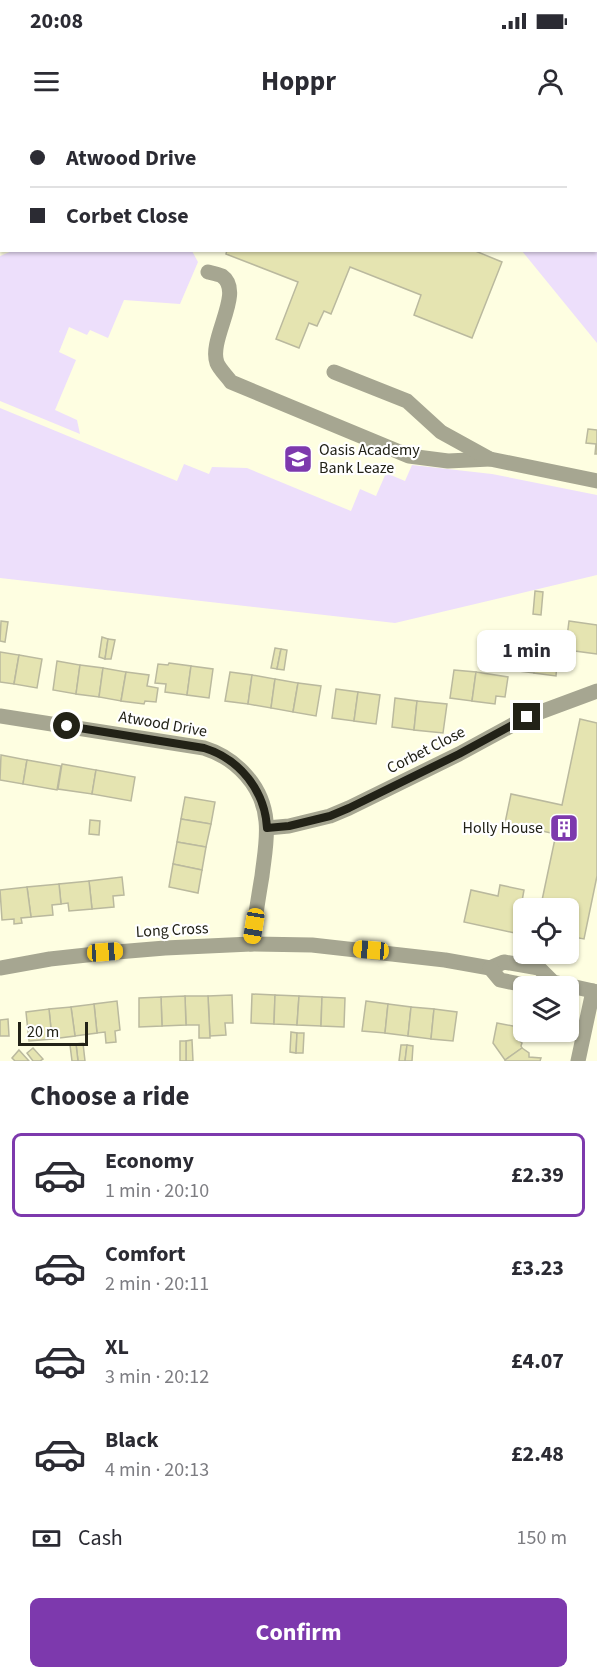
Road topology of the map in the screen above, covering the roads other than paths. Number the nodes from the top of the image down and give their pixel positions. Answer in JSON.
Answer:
{"nodes":[{"id":1,"x":208,"y":272,"type":"dead end"},
{"id":2,"x":334,"y":372,"type":"dead end"},
{"id":3,"x":490,"y":459,"type":"junction"},
{"id":4,"x":597,"y":480,"type":"edge"},
{"id":5,"x":597,"y":690,"type":"edge"},
{"id":6,"x":0,"y":716,"type":"edge"},
{"id":7,"x":267,"y":828,"type":"junction"},
{"id":8,"x":251,"y":944,"type":"junction"},
{"id":9,"x":0,"y":968,"type":"edge"},
{"id":10,"x":595,"y":991,"type":"edge"},
{"id":11,"x":578,"y":1061,"type":"edge"}],
"edges":[{"from":1,"to":3,"type":"street"},
{"from":2,"to":3,"type":"street"},
{"from":3,"to":4,"type":"street"},
{"from":5,"to":7,"type":"street","name":"Corbet Close"},
{"from":6,"to":7,"type":"street","name":"Atwood Drive"},
{"from":7,"to":8,"type":"street","name":"Atwood Drive"},
{"from":8,"to":9,"type":"street","name":"Long Cross"},
{"from":8,"to":10,"type":"street","name":"Long Cross"},
{"from":10,"to":11,"type":"street"}]}
